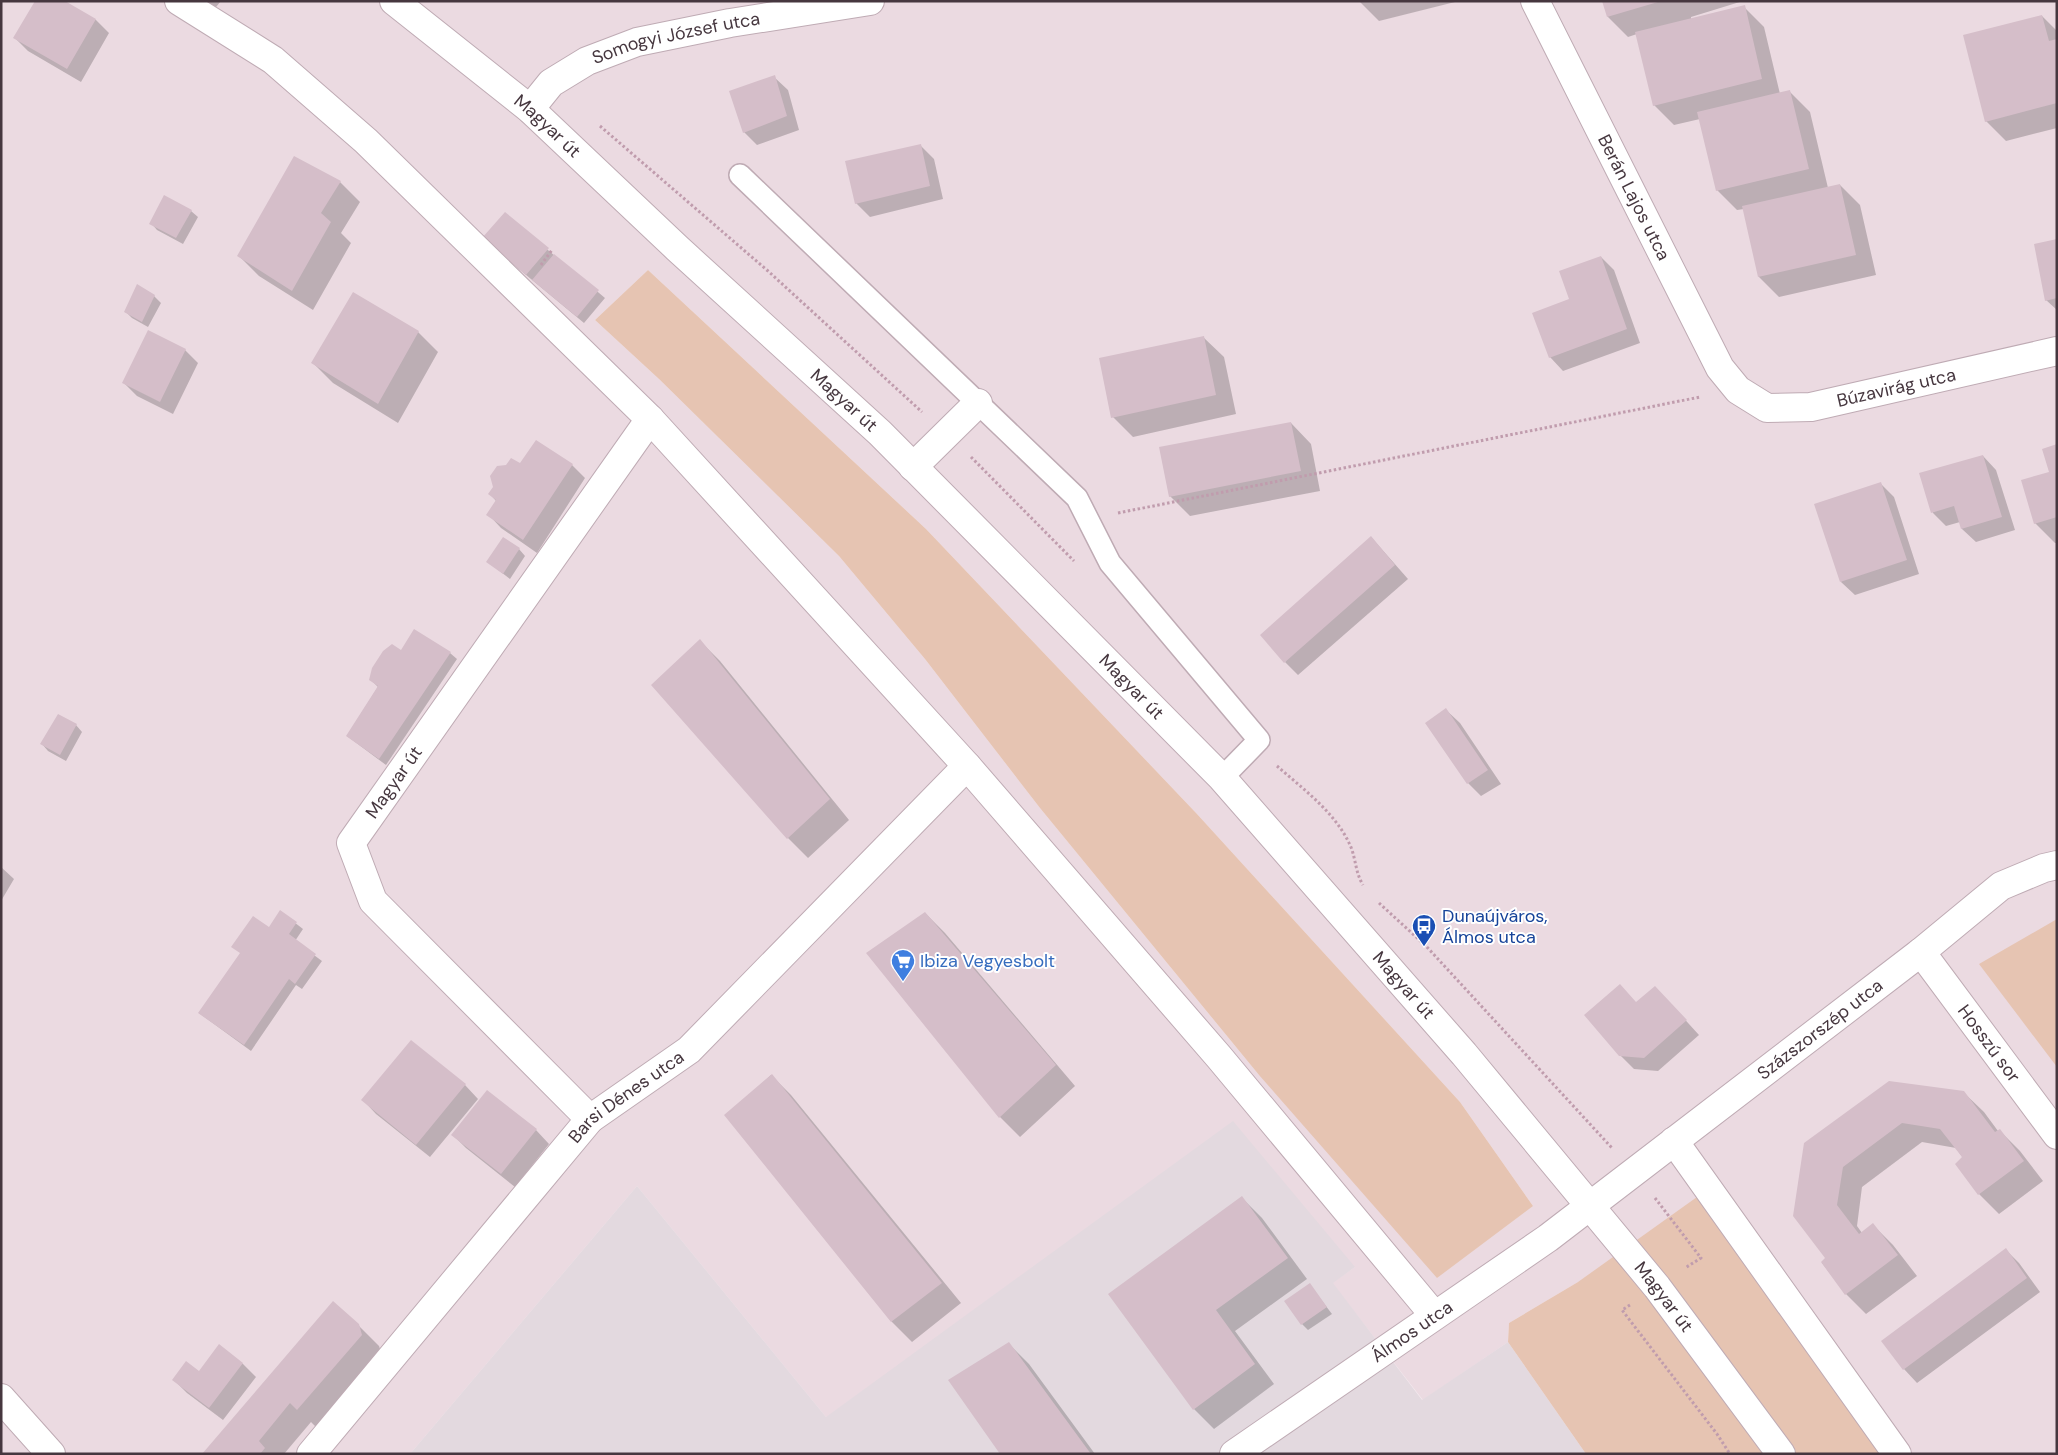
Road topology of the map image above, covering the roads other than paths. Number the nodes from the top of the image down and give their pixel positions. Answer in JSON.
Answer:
{"nodes":[{"id":1,"x":179,"y":1,"type":"edge"},
{"id":2,"x":394,"y":1,"type":"edge"},
{"id":3,"x":870,"y":1,"type":"edge"},
{"id":4,"x":1535,"y":1,"type":"edge"},
{"id":5,"x":530,"y":110,"type":"junction"},
{"id":6,"x":740,"y":175,"type":"dead end"},
{"id":7,"x":2057,"y":351,"type":"edge"},
{"id":8,"x":1738,"y":390,"type":"joint"},
{"id":9,"x":978,"y":404,"type":"junction"},
{"id":10,"x":650,"y":419,"type":"junction"},
{"id":11,"x":913,"y":467,"type":"junction"},
{"id":12,"x":967,"y":766,"type":"junction"},
{"id":13,"x":1222,"y":778,"type":"junction"},
{"id":14,"x":2057,"y":865,"type":"edge"},
{"id":15,"x":1921,"y":952,"type":"junction"},
{"id":16,"x":590,"y":1119,"type":"junction"},
{"id":17,"x":2057,"y":1135,"type":"edge"},
{"id":18,"x":1674,"y":1141,"type":"junction"},
{"id":19,"x":1589,"y":1205,"type":"junction"},
{"id":20,"x":1434,"y":1315,"type":"junction"},
{"id":21,"x":1,"y":1398,"type":"edge"},
{"id":22,"x":51,"y":1454,"type":"edge"},
{"id":23,"x":311,"y":1454,"type":"edge"},
{"id":24,"x":1234,"y":1454,"type":"edge"},
{"id":25,"x":1781,"y":1454,"type":"edge"},
{"id":26,"x":1896,"y":1454,"type":"edge"}],
"edges":[{"from":1,"to":10,"type":"street"},
{"from":2,"to":5,"type":"street","name":"Magyar út"},
{"from":3,"to":5,"type":"street","name":"Somogyi József utca"},
{"from":4,"to":8,"type":"street","name":"Berán Lajos utca"},
{"from":5,"to":11,"type":"street","name":"Magyar út"},
{"from":6,"to":9,"type":"lane"},
{"from":7,"to":8,"type":"street","name":"Búzavirág utca"},
{"from":9,"to":11,"type":"street"},
{"from":9,"to":13,"type":"lane"},
{"from":10,"to":12,"type":"street"},
{"from":10,"to":16,"type":"street","name":"Magyar út"},
{"from":11,"to":13,"type":"street","name":"Magyar út"},
{"from":12,"to":16,"type":"street","name":"Barsi Dénes utca"},
{"from":12,"to":20,"type":"street"},
{"from":13,"to":19,"type":"street","name":"Magyar út"},
{"from":14,"to":15,"type":"street","name":"Százszorszép utca"},
{"from":15,"to":17,"type":"street","name":"Hosszú sor"},
{"from":15,"to":18,"type":"street","name":"Százszorszép utca"},
{"from":16,"to":23,"type":"street","name":"Barsi Dénes utca"},
{"from":18,"to":19,"type":"street","name":"Százszorszép utca"},
{"from":18,"to":26,"type":"street"},
{"from":19,"to":20,"type":"street","name":"Álmos utca"},
{"from":19,"to":25,"type":"street","name":"Magyar út"},
{"from":20,"to":24,"type":"street","name":"Álmos utca"},
{"from":21,"to":22,"type":"street"}]}
